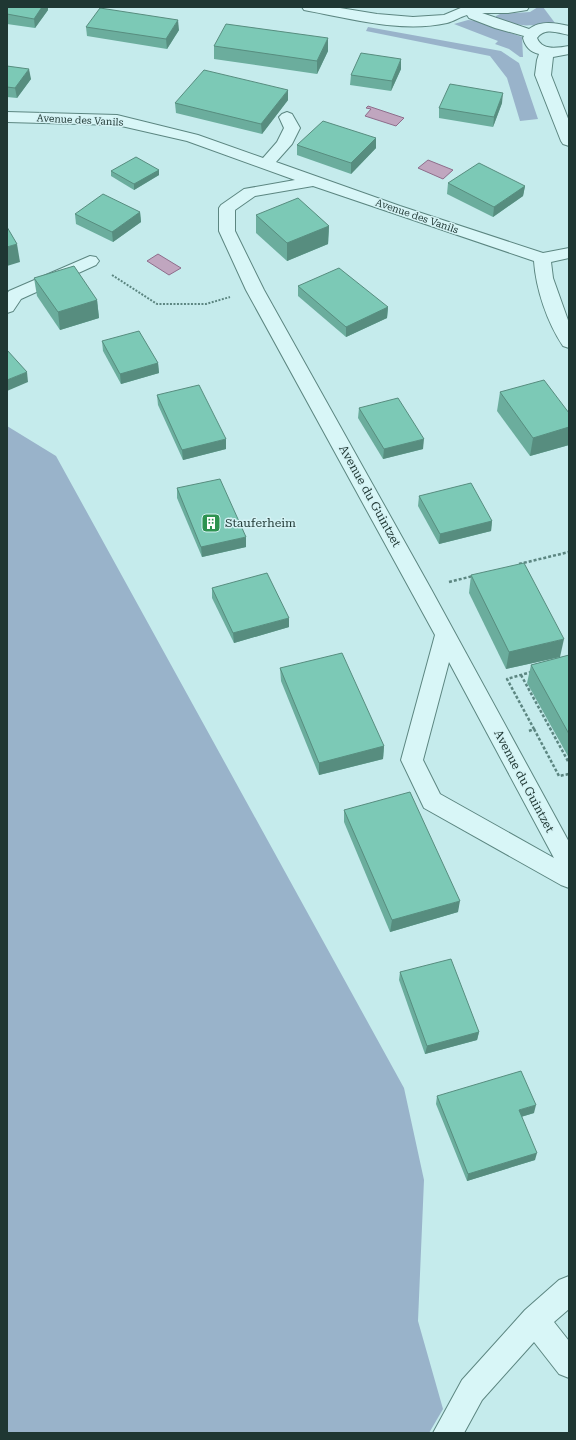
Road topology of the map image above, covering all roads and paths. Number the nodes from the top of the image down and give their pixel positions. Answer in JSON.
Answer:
{"nodes":[{"id":1,"x":309,"y":7,"type":"edge"},
{"id":2,"x":522,"y":7,"type":"edge"},
{"id":3,"x":459,"y":9,"type":"edge"},
{"id":4,"x":563,"y":23,"type":"edge"},
{"id":5,"x":532,"y":34,"type":"junction"},
{"id":6,"x":569,"y":50,"type":"edge"},
{"id":7,"x":548,"y":52,"type":"junction"},
{"id":8,"x":287,"y":117,"type":"dead end"},
{"id":9,"x":7,"y":118,"type":"edge"},
{"id":10,"x":569,"y":141,"type":"edge"},
{"id":11,"x":266,"y":164,"type":"junction"},
{"id":12,"x":315,"y":181,"type":"junction"},
{"id":13,"x":569,"y":253,"type":"edge"},
{"id":14,"x":542,"y":258,"type":"junction"},
{"id":15,"x":90,"y":261,"type":"joint"},
{"id":16,"x":255,"y":290,"type":"junction"},
{"id":17,"x":7,"y":307,"type":"edge"},
{"id":18,"x":569,"y":342,"type":"edge"},
{"id":19,"x":569,"y":552,"type":"edge"},
{"id":20,"x":518,"y":565,"type":"edge"},
{"id":21,"x":474,"y":576,"type":"edge"},
{"id":22,"x":421,"y":589,"type":"junction"},
{"id":23,"x":446,"y":635,"type":"junction"},
{"id":24,"x":535,"y":671,"type":"edge"},
{"id":25,"x":521,"y":675,"type":"junction"},
{"id":26,"x":534,"y":729,"type":"junction"},
{"id":27,"x":502,"y":739,"type":"junction"},
{"id":28,"x":569,"y":764,"type":"edge"},
{"id":29,"x":569,"y":774,"type":"edge"},
{"id":30,"x":569,"y":864,"type":"edge"},
{"id":31,"x":569,"y":878,"type":"edge"},
{"id":32,"x":569,"y":1290,"type":"edge"},
{"id":33,"x":535,"y":1320,"type":"junction"},
{"id":34,"x":569,"y":1364,"type":"edge"},
{"id":35,"x":448,"y":1433,"type":"edge"}],
"edges":[{"from":1,"to":3,"type":"street"},
{"from":2,"to":3,"type":"street"},
{"from":3,"to":5,"type":"street"},
{"from":4,"to":5,"type":"street"},
{"from":5,"to":7,"type":"street"},
{"from":6,"to":7,"type":"street"},
{"from":7,"to":10,"type":"street"},
{"from":8,"to":11,"type":"street"},
{"from":9,"to":11,"type":"street","name":"Avenue des Vanils"},
{"from":11,"to":12,"type":"street","name":"Avenue des Vanils"},
{"from":12,"to":14,"type":"street","name":"Avenue des Vanils"},
{"from":12,"to":16,"type":"street","name":"Avenue du Guintzet"},
{"from":13,"to":14,"type":"street","name":"Avenue des Vanils"},
{"from":14,"to":18,"type":"street"},
{"from":15,"to":16,"type":"path"},
{"from":15,"to":17,"type":"street"},
{"from":16,"to":22,"type":"street","name":"Avenue du Guintzet"},
{"from":19,"to":20,"type":"path"},
{"from":21,"to":22,"type":"path"},
{"from":22,"to":23,"type":"street","name":"Avenue du Guintzet"},
{"from":23,"to":27,"type":"street","name":"Avenue du Guintzet"},
{"from":23,"to":31,"type":"street"},
{"from":24,"to":25,"type":"path"},
{"from":25,"to":26,"type":"path"},
{"from":25,"to":28,"type":"path"},
{"from":26,"to":27,"type":"path"},
{"from":26,"to":29,"type":"path"},
{"from":27,"to":30,"type":"street","name":"Avenue du Guintzet"},
{"from":32,"to":33,"type":"street"},
{"from":33,"to":34,"type":"street"},
{"from":33,"to":35,"type":"street"}]}
